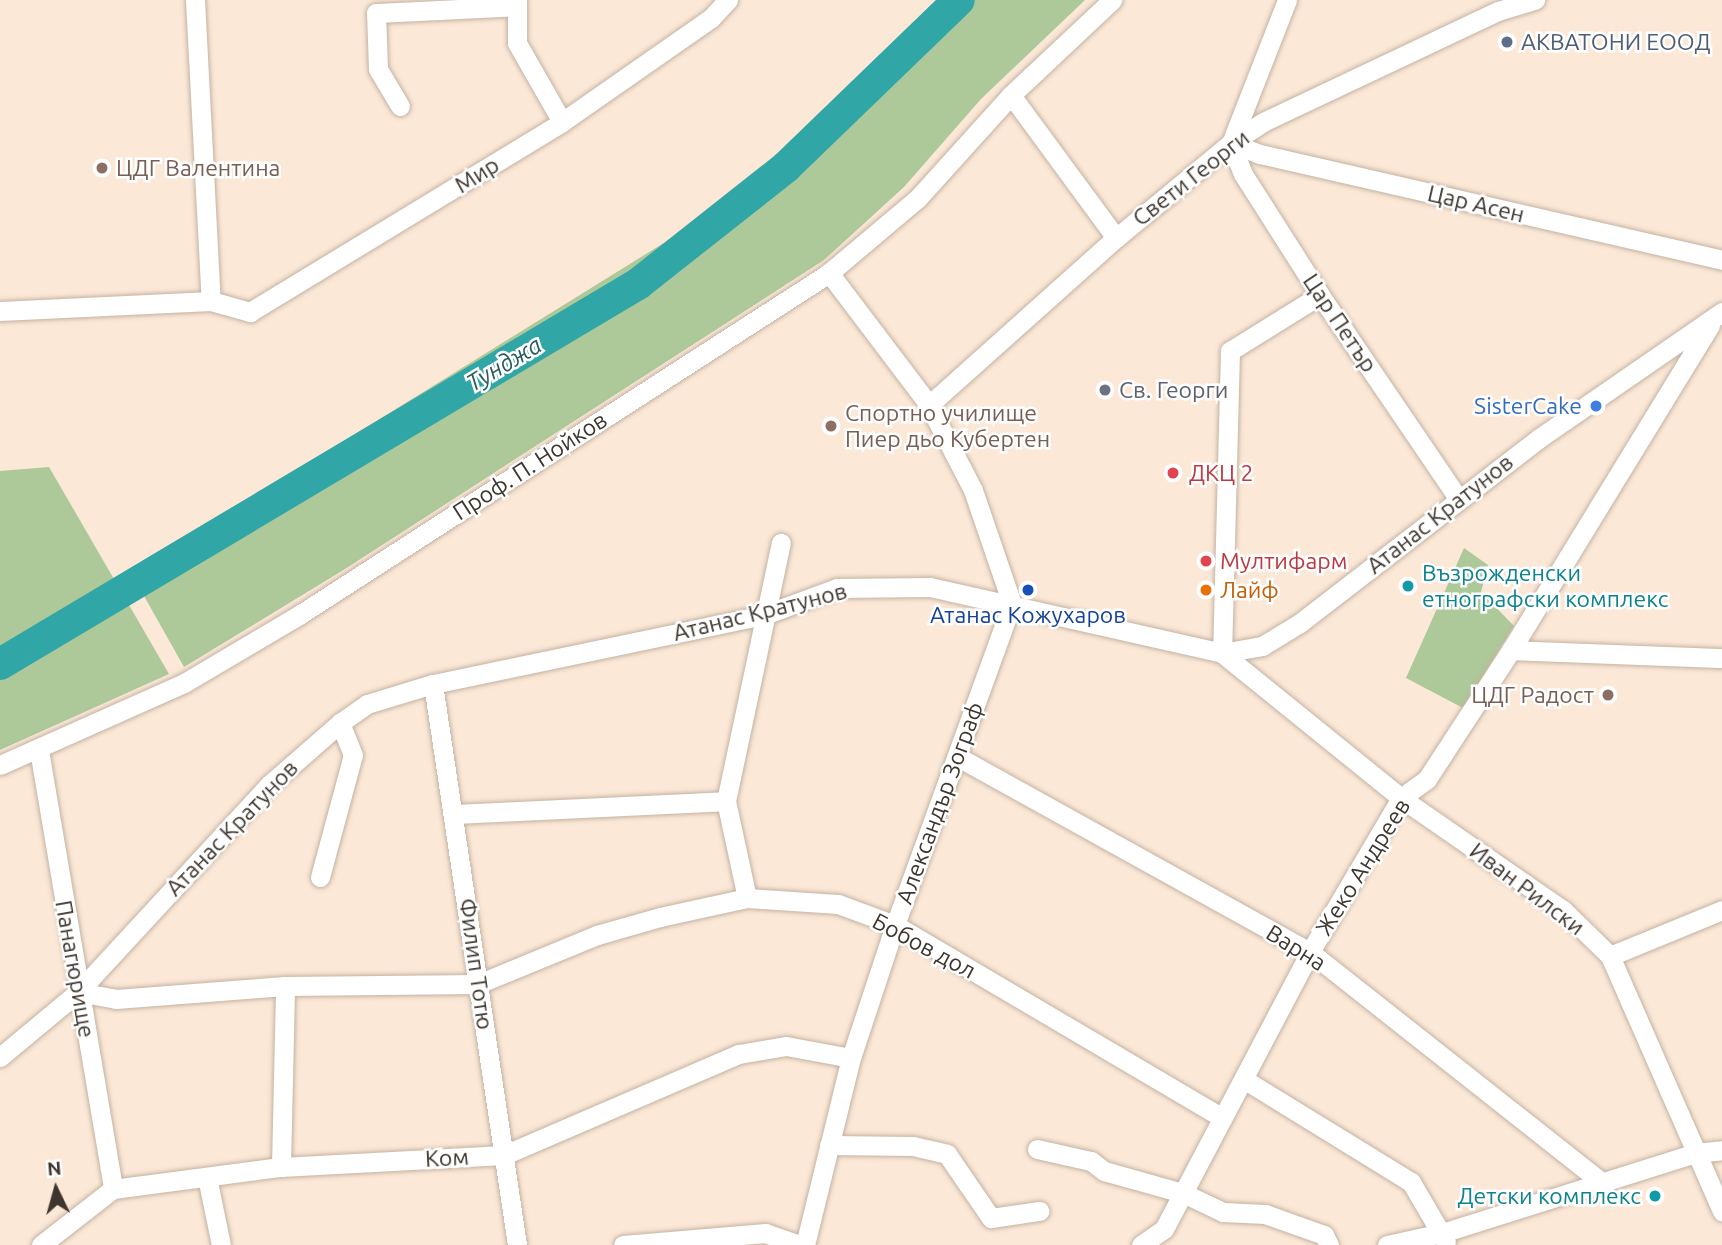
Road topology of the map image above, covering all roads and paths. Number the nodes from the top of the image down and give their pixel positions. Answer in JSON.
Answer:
{"nodes":[{"id":1,"x":195,"y":0,"type":"edge"},
{"id":2,"x":728,"y":0,"type":"edge"},
{"id":3,"x":1112,"y":0,"type":"edge"},
{"id":4,"x":1287,"y":0,"type":"edge"},
{"id":5,"x":1535,"y":0,"type":"edge"},
{"id":6,"x":517,"y":3,"type":"edge"},
{"id":7,"x":1011,"y":95,"type":"junction"},
{"id":8,"x":400,"y":106,"type":"dead end"},
{"id":9,"x":562,"y":122,"type":"junction"},
{"id":10,"x":1231,"y":143,"type":"junction"},
{"id":11,"x":1116,"y":238,"type":"junction"},
{"id":12,"x":1722,"y":260,"type":"edge"},
{"id":13,"x":829,"y":273,"type":"junction"},
{"id":14,"x":1320,"y":295,"type":"junction"},
{"id":15,"x":211,"y":301,"type":"junction"},
{"id":16,"x":0,"y":311,"type":"edge"},
{"id":17,"x":1718,"y":316,"type":"edge"},
{"id":18,"x":929,"y":405,"type":"junction"},
{"id":19,"x":1458,"y":498,"type":"junction"},
{"id":20,"x":781,"y":543,"type":"dead end"},
{"id":21,"x":1012,"y":604,"type":"junction"},
{"id":22,"x":764,"y":615,"type":"junction"},
{"id":23,"x":1511,"y":650,"type":"junction"},
{"id":24,"x":1222,"y":653,"type":"junction"},
{"id":25,"x":1722,"y":658,"type":"edge"},
{"id":26,"x":433,"y":684,"type":"junction"},
{"id":27,"x":340,"y":723,"type":"junction"},
{"id":28,"x":39,"y":750,"type":"junction"},
{"id":29,"x":958,"y":757,"type":"junction"},
{"id":30,"x":0,"y":765,"type":"edge"},
{"id":31,"x":1401,"y":798,"type":"junction"},
{"id":32,"x":726,"y":801,"type":"junction"},
{"id":33,"x":454,"y":814,"type":"junction"},
{"id":34,"x":320,"y":877,"type":"dead end"},
{"id":35,"x":747,"y":898,"type":"junction"},
{"id":36,"x":1722,"y":909,"type":"edge"},
{"id":37,"x":895,"y":925,"type":"junction"},
{"id":38,"x":1310,"y":952,"type":"junction"},
{"id":39,"x":1610,"y":956,"type":"junction"},
{"id":40,"x":478,"y":984,"type":"junction"},
{"id":41,"x":285,"y":986,"type":"junction"},
{"id":42,"x":79,"y":992,"type":"junction"},
{"id":43,"x":0,"y":1057,"type":"edge"},
{"id":44,"x":851,"y":1058,"type":"junction"},
{"id":45,"x":1245,"y":1080,"type":"junction"},
{"id":46,"x":1222,"y":1118,"type":"junction"},
{"id":47,"x":828,"y":1145,"type":"junction"},
{"id":48,"x":1037,"y":1149,"type":"dead end"},
{"id":49,"x":1722,"y":1150,"type":"edge"},
{"id":50,"x":1695,"y":1153,"type":"junction"},
{"id":51,"x":504,"y":1155,"type":"junction"},
{"id":52,"x":281,"y":1167,"type":"junction"},
{"id":53,"x":207,"y":1177,"type":"junction"},
{"id":54,"x":1604,"y":1184,"type":"junction"},
{"id":55,"x":113,"y":1188,"type":"junction"},
{"id":56,"x":1183,"y":1193,"type":"junction"},
{"id":57,"x":1039,"y":1211,"type":"dead end"},
{"id":58,"x":1722,"y":1211,"type":"edge"},
{"id":59,"x":1164,"y":1237,"type":"edge"},
{"id":60,"x":1445,"y":1239,"type":"edge"},
{"id":61,"x":41,"y":1245,"type":"edge"},
{"id":62,"x":221,"y":1245,"type":"edge"},
{"id":63,"x":517,"y":1245,"type":"edge"},
{"id":64,"x":624,"y":1245,"type":"edge"},
{"id":65,"x":799,"y":1245,"type":"edge"},
{"id":66,"x":804,"y":1245,"type":"edge"},
{"id":67,"x":1141,"y":1245,"type":"edge"},
{"id":68,"x":1329,"y":1245,"type":"edge"},
{"id":69,"x":1387,"y":1245,"type":"edge"}],
"edges":[{"from":1,"to":15,"type":"street"},
{"from":2,"to":9,"type":"street","name":"Мир"},
{"from":3,"to":7,"type":"street","name":"Проф. П. Нойков"},
{"from":4,"to":10,"type":"street"},
{"from":5,"to":10,"type":"street","name":"Свети Георги"},
{"from":6,"to":8,"type":"street"},
{"from":6,"to":9,"type":"street"},
{"from":7,"to":11,"type":"street"},
{"from":7,"to":13,"type":"street","name":"Проф. П. Нойков"},
{"from":9,"to":15,"type":"street","name":"Мир"},
{"from":10,"to":11,"type":"street","name":"Свети Георги"},
{"from":10,"to":12,"type":"street","name":"Цар Асен"},
{"from":10,"to":14,"type":"street","name":"Цар Петър"},
{"from":11,"to":18,"type":"street","name":"Свети Георги"},
{"from":13,"to":18,"type":"street"},
{"from":13,"to":28,"type":"street","name":"Проф. П. Нойков"},
{"from":14,"to":19,"type":"street","name":"Цар Петър"},
{"from":14,"to":24,"type":"street"},
{"from":15,"to":16,"type":"street","name":"Мир"},
{"from":17,"to":19,"type":"street","name":"Атанас Кратунов"},
{"from":17,"to":23,"type":"street","name":"Жеко Андреев"},
{"from":18,"to":21,"type":"street"},
{"from":19,"to":24,"type":"street","name":"Атанас Кратунов"},
{"from":20,"to":22,"type":"street"},
{"from":21,"to":22,"type":"street","name":"Атанас Кратунов"},
{"from":21,"to":24,"type":"street","name":"Атанас Кратунов"},
{"from":21,"to":29,"type":"street","name":"Александър Зограф"},
{"from":22,"to":26,"type":"street","name":"Атанас Кратунов"},
{"from":22,"to":32,"type":"street"},
{"from":23,"to":25,"type":"street"},
{"from":23,"to":31,"type":"street","name":"Жеко Андреев"},
{"from":24,"to":31,"type":"street","name":"Иван Рилски"},
{"from":26,"to":27,"type":"street","name":"Атанас Кратунов"},
{"from":26,"to":33,"type":"street","name":"Филип Тотю"},
{"from":27,"to":34,"type":"street"},
{"from":27,"to":42,"type":"street","name":"Атанас Кратунов"},
{"from":28,"to":30,"type":"street","name":"Проф. П. Нойков"},
{"from":28,"to":42,"type":"street","name":"Панагюрище"},
{"from":29,"to":37,"type":"street","name":"Александър Зограф"},
{"from":29,"to":38,"type":"street","name":"Варна"},
{"from":31,"to":38,"type":"street","name":"Жеко Андреев"},
{"from":31,"to":39,"type":"street","name":"Иван Рилски"},
{"from":32,"to":33,"type":"street"},
{"from":32,"to":35,"type":"street"},
{"from":33,"to":40,"type":"street","name":"Филип Тотю"},
{"from":35,"to":37,"type":"street","name":"Бобов дол"},
{"from":35,"to":40,"type":"street","name":"Бобов дол"},
{"from":36,"to":39,"type":"street"},
{"from":37,"to":44,"type":"street","name":"Александър Зограф"},
{"from":37,"to":46,"type":"street","name":"Бобов дол"},
{"from":38,"to":45,"type":"street","name":"Жеко Андреев"},
{"from":38,"to":54,"type":"street","name":"Варна"},
{"from":39,"to":50,"type":"street","name":"Иван Рилски"},
{"from":40,"to":41,"type":"street"},
{"from":40,"to":51,"type":"street","name":"Филип Тотю"},
{"from":41,"to":42,"type":"street"},
{"from":41,"to":52,"type":"street"},
{"from":42,"to":43,"type":"street","name":"Атанас Кратунов"},
{"from":42,"to":55,"type":"street","name":"Панагюрище"},
{"from":44,"to":47,"type":"street","name":"Александър Зограф"},
{"from":44,"to":51,"type":"street","name":"Ком"},
{"from":45,"to":46,"type":"street","name":"Жеко Андреев"},
{"from":45,"to":60,"type":"street"},
{"from":46,"to":56,"type":"street","name":"Жеко Андреев"},
{"from":47,"to":57,"type":"street"},
{"from":47,"to":66,"type":"street","name":"Александър Зограф"},
{"from":48,"to":56,"type":"street"},
{"from":49,"to":50,"type":"street"},
{"from":50,"to":54,"type":"street"},
{"from":50,"to":58,"type":"street","name":"Иван Рилски"},
{"from":51,"to":52,"type":"street","name":"Ком"},
{"from":51,"to":63,"type":"street","name":"Филип Тотю"},
{"from":52,"to":53,"type":"street","name":"Ком"},
{"from":53,"to":55,"type":"street","name":"Ком"},
{"from":53,"to":62,"type":"street"},
{"from":54,"to":60,"type":"street"},
{"from":55,"to":61,"type":"street"},
{"from":56,"to":59,"type":"street","name":"Жеко Андреев"},
{"from":56,"to":68,"type":"street"},
{"from":59,"to":67,"type":"street","name":"Жеко Андреев"},
{"from":60,"to":69,"type":"street"},
{"from":64,"to":65,"type":"street"}]}
